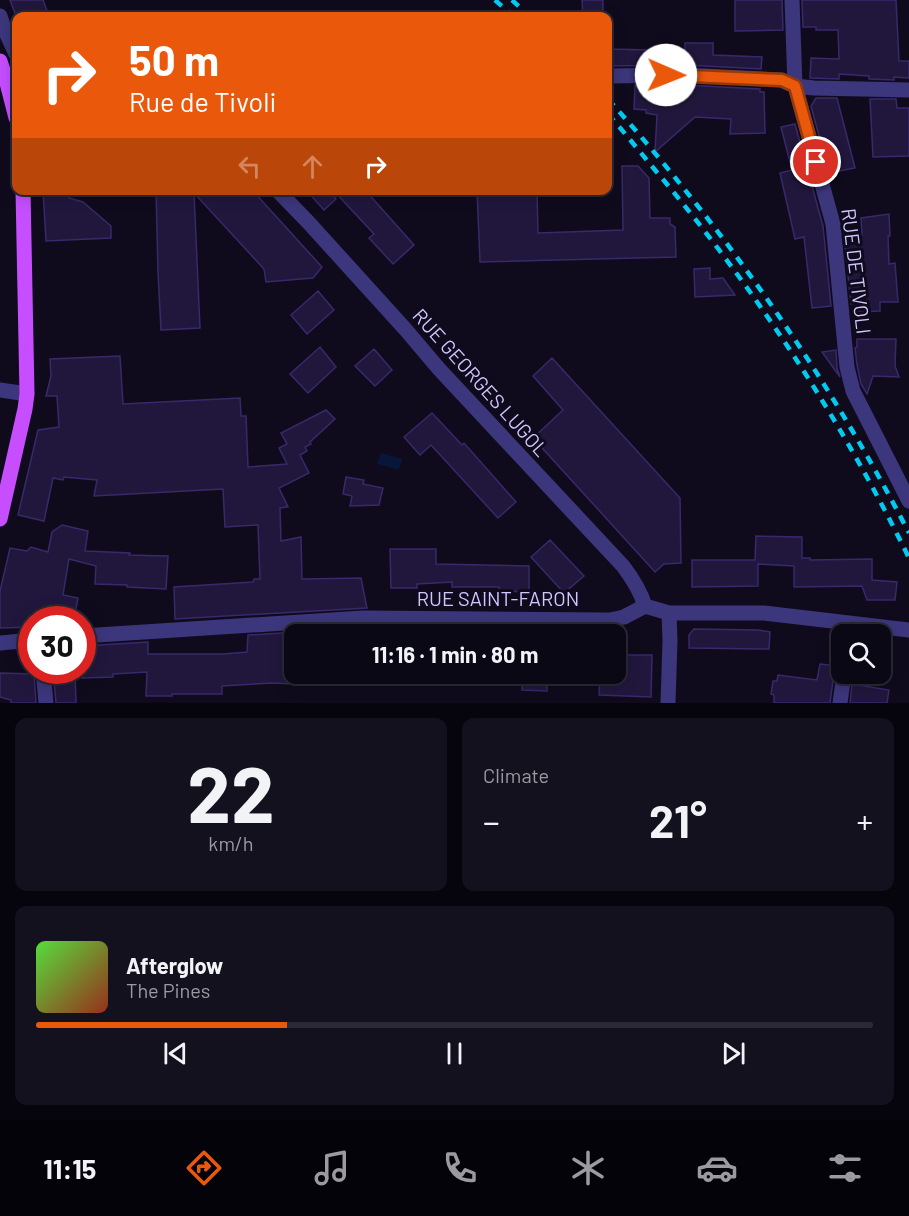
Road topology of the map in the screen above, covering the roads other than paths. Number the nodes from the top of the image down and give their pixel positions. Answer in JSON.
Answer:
{"nodes":[{"id":1,"x":792,"y":0,"type":"edge"},
{"id":2,"x":0,"y":16,"type":"edge"},
{"id":3,"x":12,"y":45,"type":"edge"},
{"id":4,"x":0,"y":61,"type":"edge"},
{"id":5,"x":612,"y":76,"type":"edge"},
{"id":6,"x":795,"y":86,"type":"junction"},
{"id":7,"x":909,"y":90,"type":"edge"},
{"id":8,"x":12,"y":104,"type":"edge"},
{"id":9,"x":23,"y":195,"type":"edge"},
{"id":10,"x":282,"y":195,"type":"edge"},
{"id":11,"x":0,"y":390,"type":"edge"},
{"id":12,"x":27,"y":394,"type":"junction"},
{"id":13,"x":909,"y":501,"type":"edge"},
{"id":14,"x":0,"y":519,"type":"edge"},
{"id":15,"x":645,"y":606,"type":"junction"},
{"id":16,"x":669,"y":613,"type":"junction"},
{"id":17,"x":831,"y":625,"type":"edge"},
{"id":18,"x":891,"y":630,"type":"edge"},
{"id":19,"x":909,"y":630,"type":"edge"},
{"id":20,"x":96,"y":635,"type":"edge"},
{"id":21,"x":18,"y":641,"type":"edge"},
{"id":22,"x":0,"y":643,"type":"edge"},
{"id":23,"x":44,"y":684,"type":"edge"},
{"id":24,"x":843,"y":684,"type":"edge"},
{"id":25,"x":46,"y":703,"type":"edge"},
{"id":26,"x":668,"y":703,"type":"edge"},
{"id":27,"x":840,"y":703,"type":"edge"}],
"edges":[{"from":1,"to":6,"type":"street","name":"RUE DE TIVOLI"},
{"from":2,"to":3,"type":"street"},
{"from":4,"to":8,"type":"main road"},
{"from":5,"to":6,"type":"street"},
{"from":6,"to":7,"type":"street"},
{"from":6,"to":13,"type":"street","name":"RUE DE TIVOLI"},
{"from":9,"to":12,"type":"main road"},
{"from":10,"to":15,"type":"street","name":"RUE GEORGES LUGOL"},
{"from":11,"to":12,"type":"street"},
{"from":12,"to":14,"type":"main road"},
{"from":15,"to":16,"type":"street"},
{"from":15,"to":20,"type":"street","name":"RUE SAINT-FARON"},
{"from":16,"to":17,"type":"street"},
{"from":16,"to":26,"type":"street"},
{"from":18,"to":19,"type":"street"},
{"from":21,"to":22,"type":"street"},
{"from":23,"to":25,"type":"street"},
{"from":24,"to":27,"type":"street"}]}
